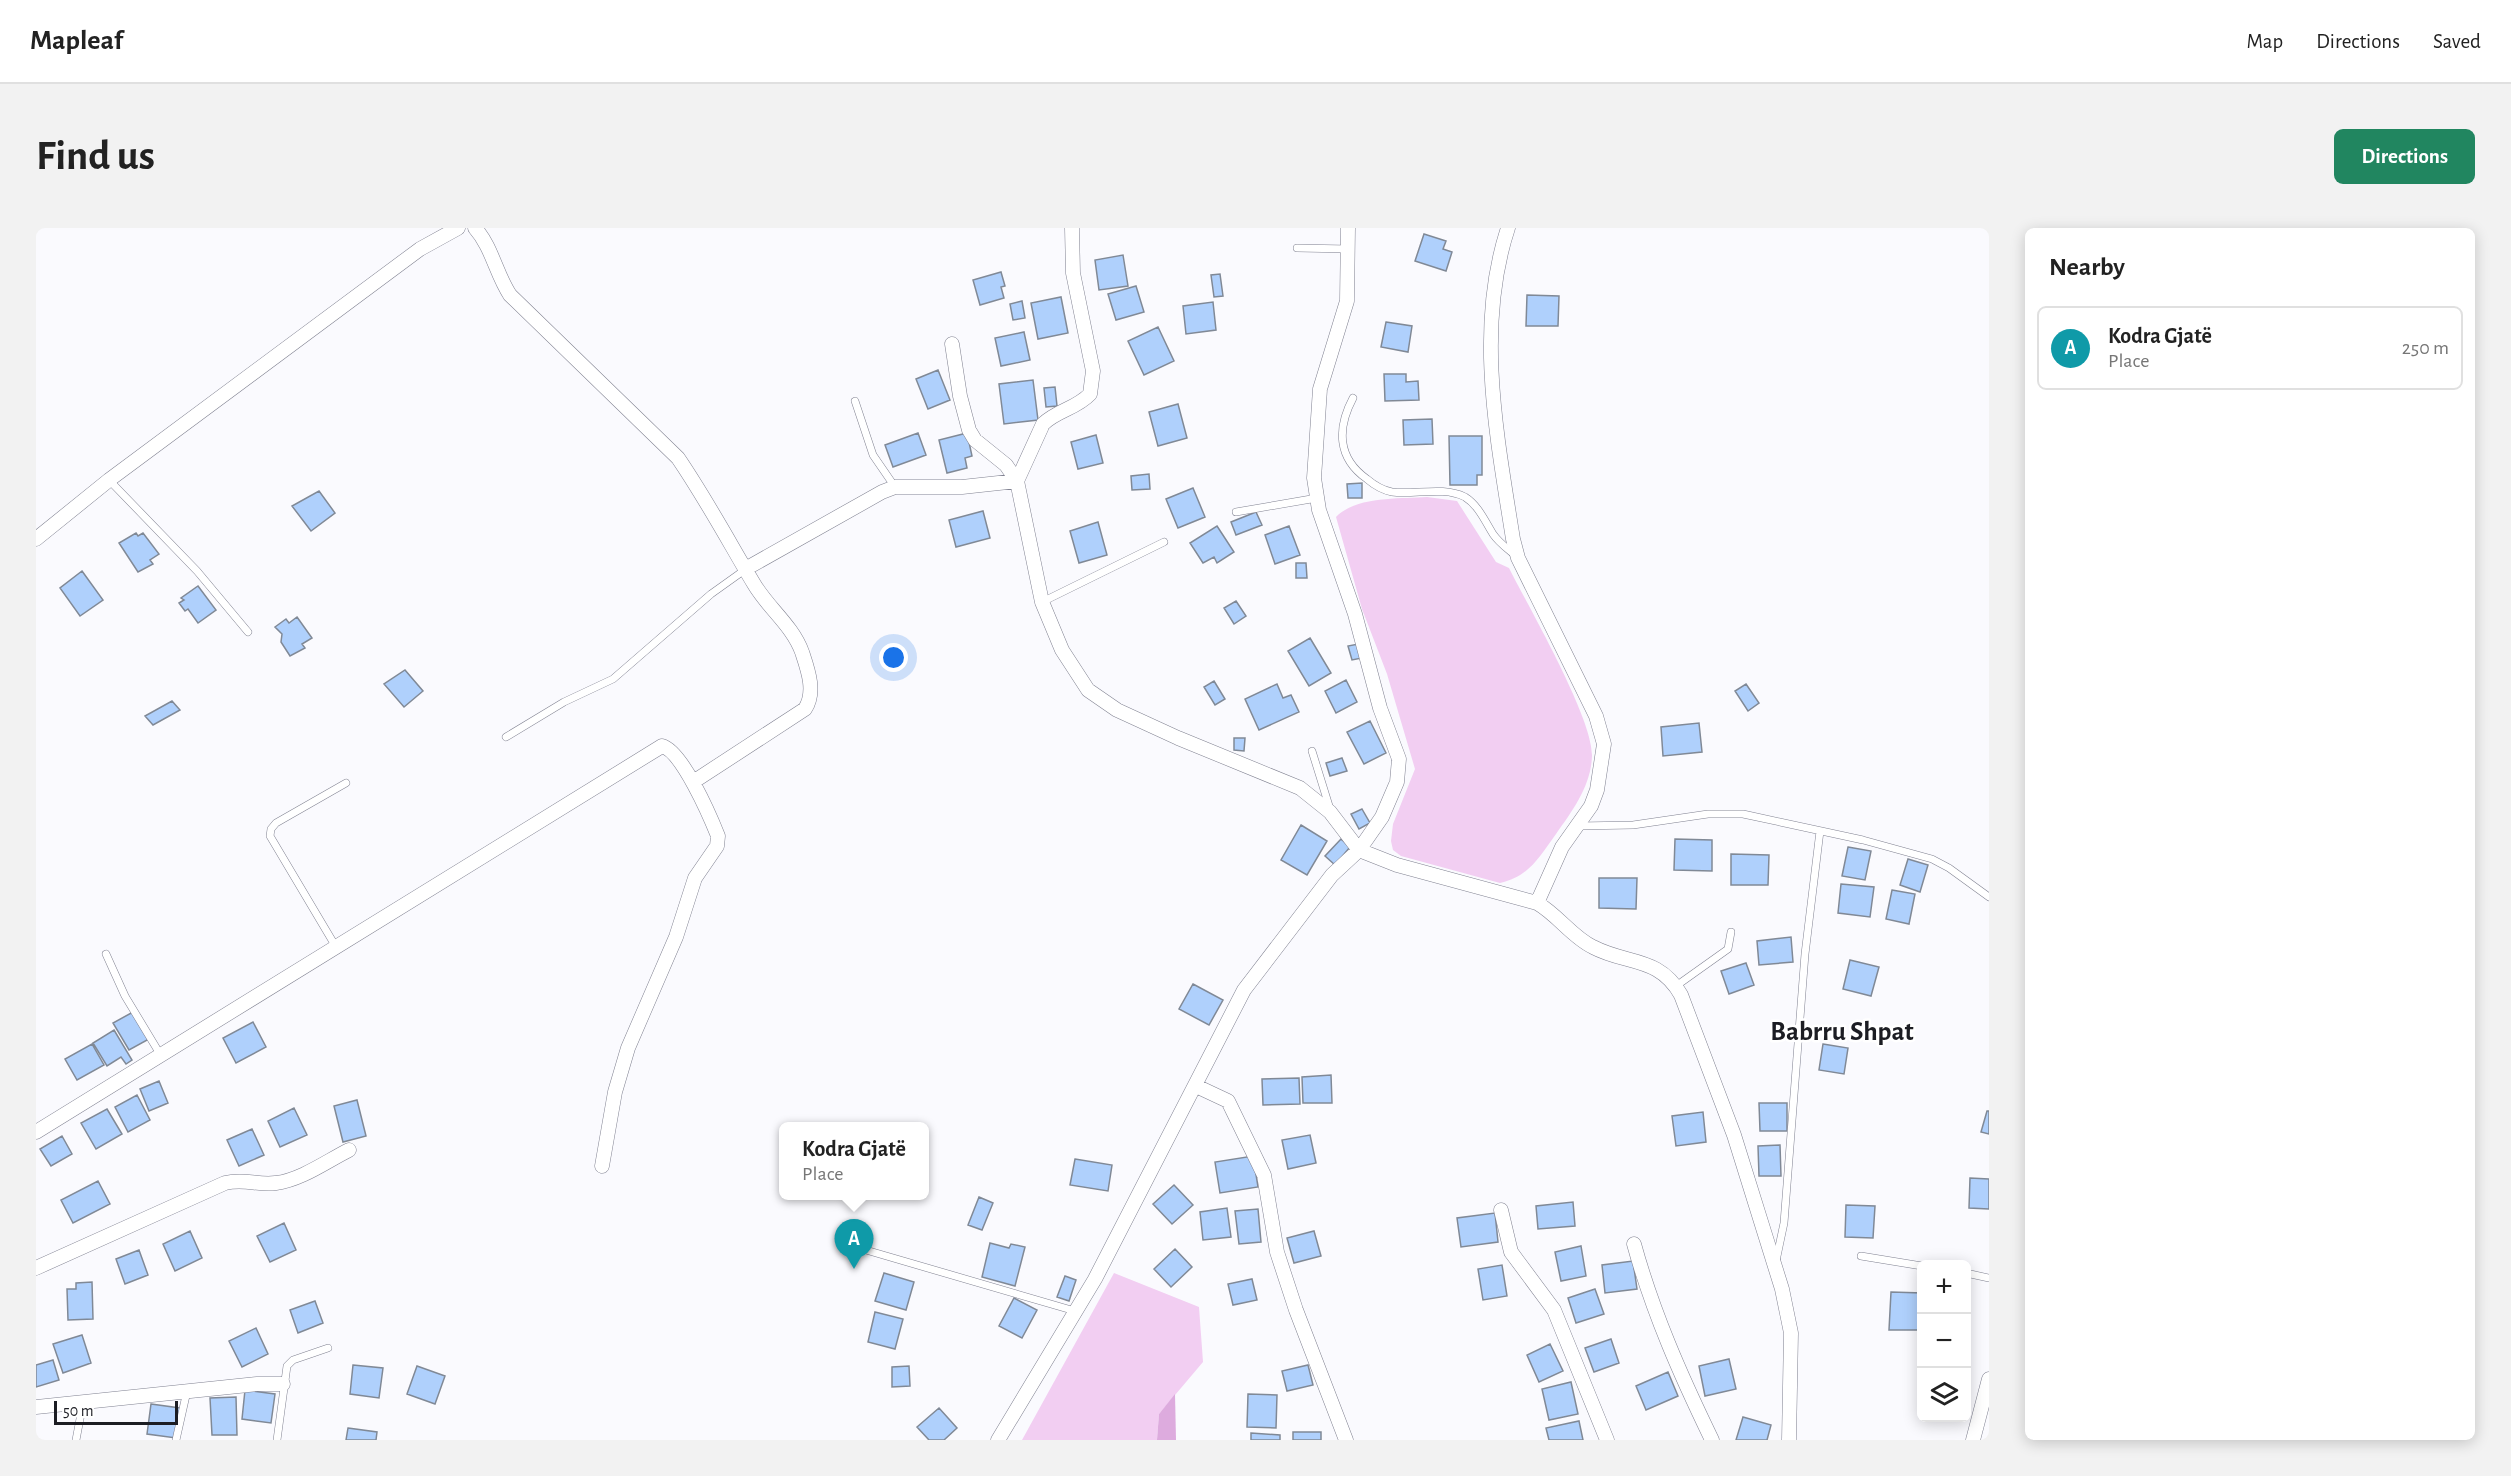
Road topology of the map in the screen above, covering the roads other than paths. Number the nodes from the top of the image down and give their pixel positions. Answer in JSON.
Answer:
{"nodes":[{"id":1,"x":458,"y":228,"type":"edge"},
{"id":2,"x":476,"y":228,"type":"edge"},
{"id":3,"x":1072,"y":228,"type":"edge"},
{"id":4,"x":1508,"y":228,"type":"edge"},
{"id":5,"x":1351,"y":236,"type":"edge"},
{"id":6,"x":1297,"y":248,"type":"dead end"},
{"id":7,"x":952,"y":344,"type":"dead end"},
{"id":8,"x":1353,"y":398,"type":"dead end"},
{"id":9,"x":855,"y":401,"type":"dead end"},
{"id":10,"x":109,"y":480,"type":"junction"},
{"id":11,"x":1017,"y":481,"type":"junction"},
{"id":12,"x":895,"y":487,"type":"junction"},
{"id":13,"x":1317,"y":498,"type":"junction"},
{"id":14,"x":1236,"y":512,"type":"dead end"},
{"id":15,"x":36,"y":539,"type":"edge"},
{"id":16,"x":1164,"y":542,"type":"dead end"},
{"id":17,"x":1518,"y":558,"type":"junction"},
{"id":18,"x":747,"y":568,"type":"junction"},
{"id":19,"x":1042,"y":602,"type":"junction"},
{"id":20,"x":248,"y":632,"type":"dead end"},
{"id":21,"x":506,"y":737,"type":"dead end"},
{"id":22,"x":1312,"y":751,"type":"dead end"},
{"id":23,"x":693,"y":782,"type":"junction"},
{"id":24,"x":346,"y":783,"type":"dead end"},
{"id":25,"x":1330,"y":812,"type":"junction"},
{"id":26,"x":1578,"y":826,"type":"junction"},
{"id":27,"x":1820,"y":831,"type":"junction"},
{"id":28,"x":1359,"y":850,"type":"junction"},
{"id":29,"x":1989,"y":897,"type":"edge"},
{"id":30,"x":1537,"y":903,"type":"junction"},
{"id":31,"x":1731,"y":932,"type":"dead end"},
{"id":32,"x":336,"y":947,"type":"junction"},
{"id":33,"x":106,"y":954,"type":"dead end"},
{"id":34,"x":1676,"y":986,"type":"junction"},
{"id":35,"x":160,"y":1054,"type":"junction"},
{"id":36,"x":1196,"y":1086,"type":"junction"},
{"id":37,"x":36,"y":1132,"type":"edge"},
{"id":38,"x":349,"y":1150,"type":"dead end"},
{"id":39,"x":602,"y":1166,"type":"dead end"},
{"id":40,"x":1501,"y":1210,"type":"dead end"},
{"id":41,"x":1634,"y":1244,"type":"dead end"},
{"id":42,"x":859,"y":1248,"type":"dead end"},
{"id":43,"x":1862,"y":1256,"type":"dead end"},
{"id":44,"x":1776,"y":1263,"type":"junction"},
{"id":45,"x":1917,"y":1265,"type":"edge"},
{"id":46,"x":36,"y":1268,"type":"edge"},
{"id":47,"x":1971,"y":1274,"type":"edge"},
{"id":48,"x":1989,"y":1278,"type":"edge"},
{"id":49,"x":1076,"y":1311,"type":"junction"},
{"id":50,"x":328,"y":1348,"type":"dead end"},
{"id":51,"x":1989,"y":1379,"type":"edge"},
{"id":52,"x":283,"y":1384,"type":"junction"},
{"id":53,"x":187,"y":1391,"type":"junction"},
{"id":54,"x":83,"y":1402,"type":"junction"},
{"id":55,"x":36,"y":1407,"type":"edge"},
{"id":56,"x":76,"y":1440,"type":"edge"},
{"id":57,"x":177,"y":1440,"type":"edge"},
{"id":58,"x":277,"y":1440,"type":"edge"},
{"id":59,"x":998,"y":1440,"type":"edge"},
{"id":60,"x":1346,"y":1440,"type":"edge"},
{"id":61,"x":1607,"y":1440,"type":"edge"},
{"id":62,"x":1712,"y":1440,"type":"edge"},
{"id":63,"x":1789,"y":1440,"type":"edge"},
{"id":64,"x":1973,"y":1440,"type":"edge"}],
"edges":[{"from":1,"to":10,"type":"street"},
{"from":2,"to":18,"type":"street"},
{"from":3,"to":11,"type":"street"},
{"from":4,"to":17,"type":"street"},
{"from":5,"to":6,"type":"lane"},
{"from":5,"to":13,"type":"street"},
{"from":7,"to":11,"type":"street"},
{"from":8,"to":17,"type":"lane"},
{"from":9,"to":12,"type":"lane"},
{"from":10,"to":15,"type":"street"},
{"from":10,"to":20,"type":"lane"},
{"from":11,"to":12,"type":"street"},
{"from":11,"to":19,"type":"street"},
{"from":12,"to":18,"type":"street"},
{"from":13,"to":14,"type":"lane"},
{"from":13,"to":28,"type":"street"},
{"from":16,"to":19,"type":"lane"},
{"from":17,"to":26,"type":"street"},
{"from":18,"to":21,"type":"lane"},
{"from":18,"to":23,"type":"street"},
{"from":19,"to":25,"type":"street"},
{"from":22,"to":25,"type":"lane"},
{"from":23,"to":32,"type":"street"},
{"from":23,"to":39,"type":"street"},
{"from":24,"to":32,"type":"lane"},
{"from":25,"to":28,"type":"street"},
{"from":26,"to":27,"type":"lane"},
{"from":26,"to":30,"type":"street"},
{"from":27,"to":29,"type":"lane"},
{"from":27,"to":44,"type":"lane"},
{"from":28,"to":30,"type":"street"},
{"from":28,"to":36,"type":"street"},
{"from":30,"to":34,"type":"street"},
{"from":31,"to":34,"type":"lane"},
{"from":32,"to":35,"type":"street"},
{"from":33,"to":35,"type":"lane"},
{"from":34,"to":44,"type":"street"},
{"from":35,"to":37,"type":"street"},
{"from":36,"to":49,"type":"street"},
{"from":36,"to":60,"type":"street"},
{"from":38,"to":46,"type":"street"},
{"from":40,"to":61,"type":"street"},
{"from":41,"to":62,"type":"street"},
{"from":42,"to":49,"type":"lane"},
{"from":43,"to":45,"type":"lane"},
{"from":44,"to":63,"type":"street"},
{"from":47,"to":48,"type":"lane"},
{"from":49,"to":59,"type":"street"},
{"from":50,"to":52,"type":"lane"},
{"from":51,"to":64,"type":"street"},
{"from":52,"to":53,"type":"street"},
{"from":52,"to":58,"type":"lane"},
{"from":53,"to":54,"type":"street"},
{"from":53,"to":57,"type":"lane"},
{"from":54,"to":55,"type":"street"},
{"from":54,"to":56,"type":"lane"}]}
